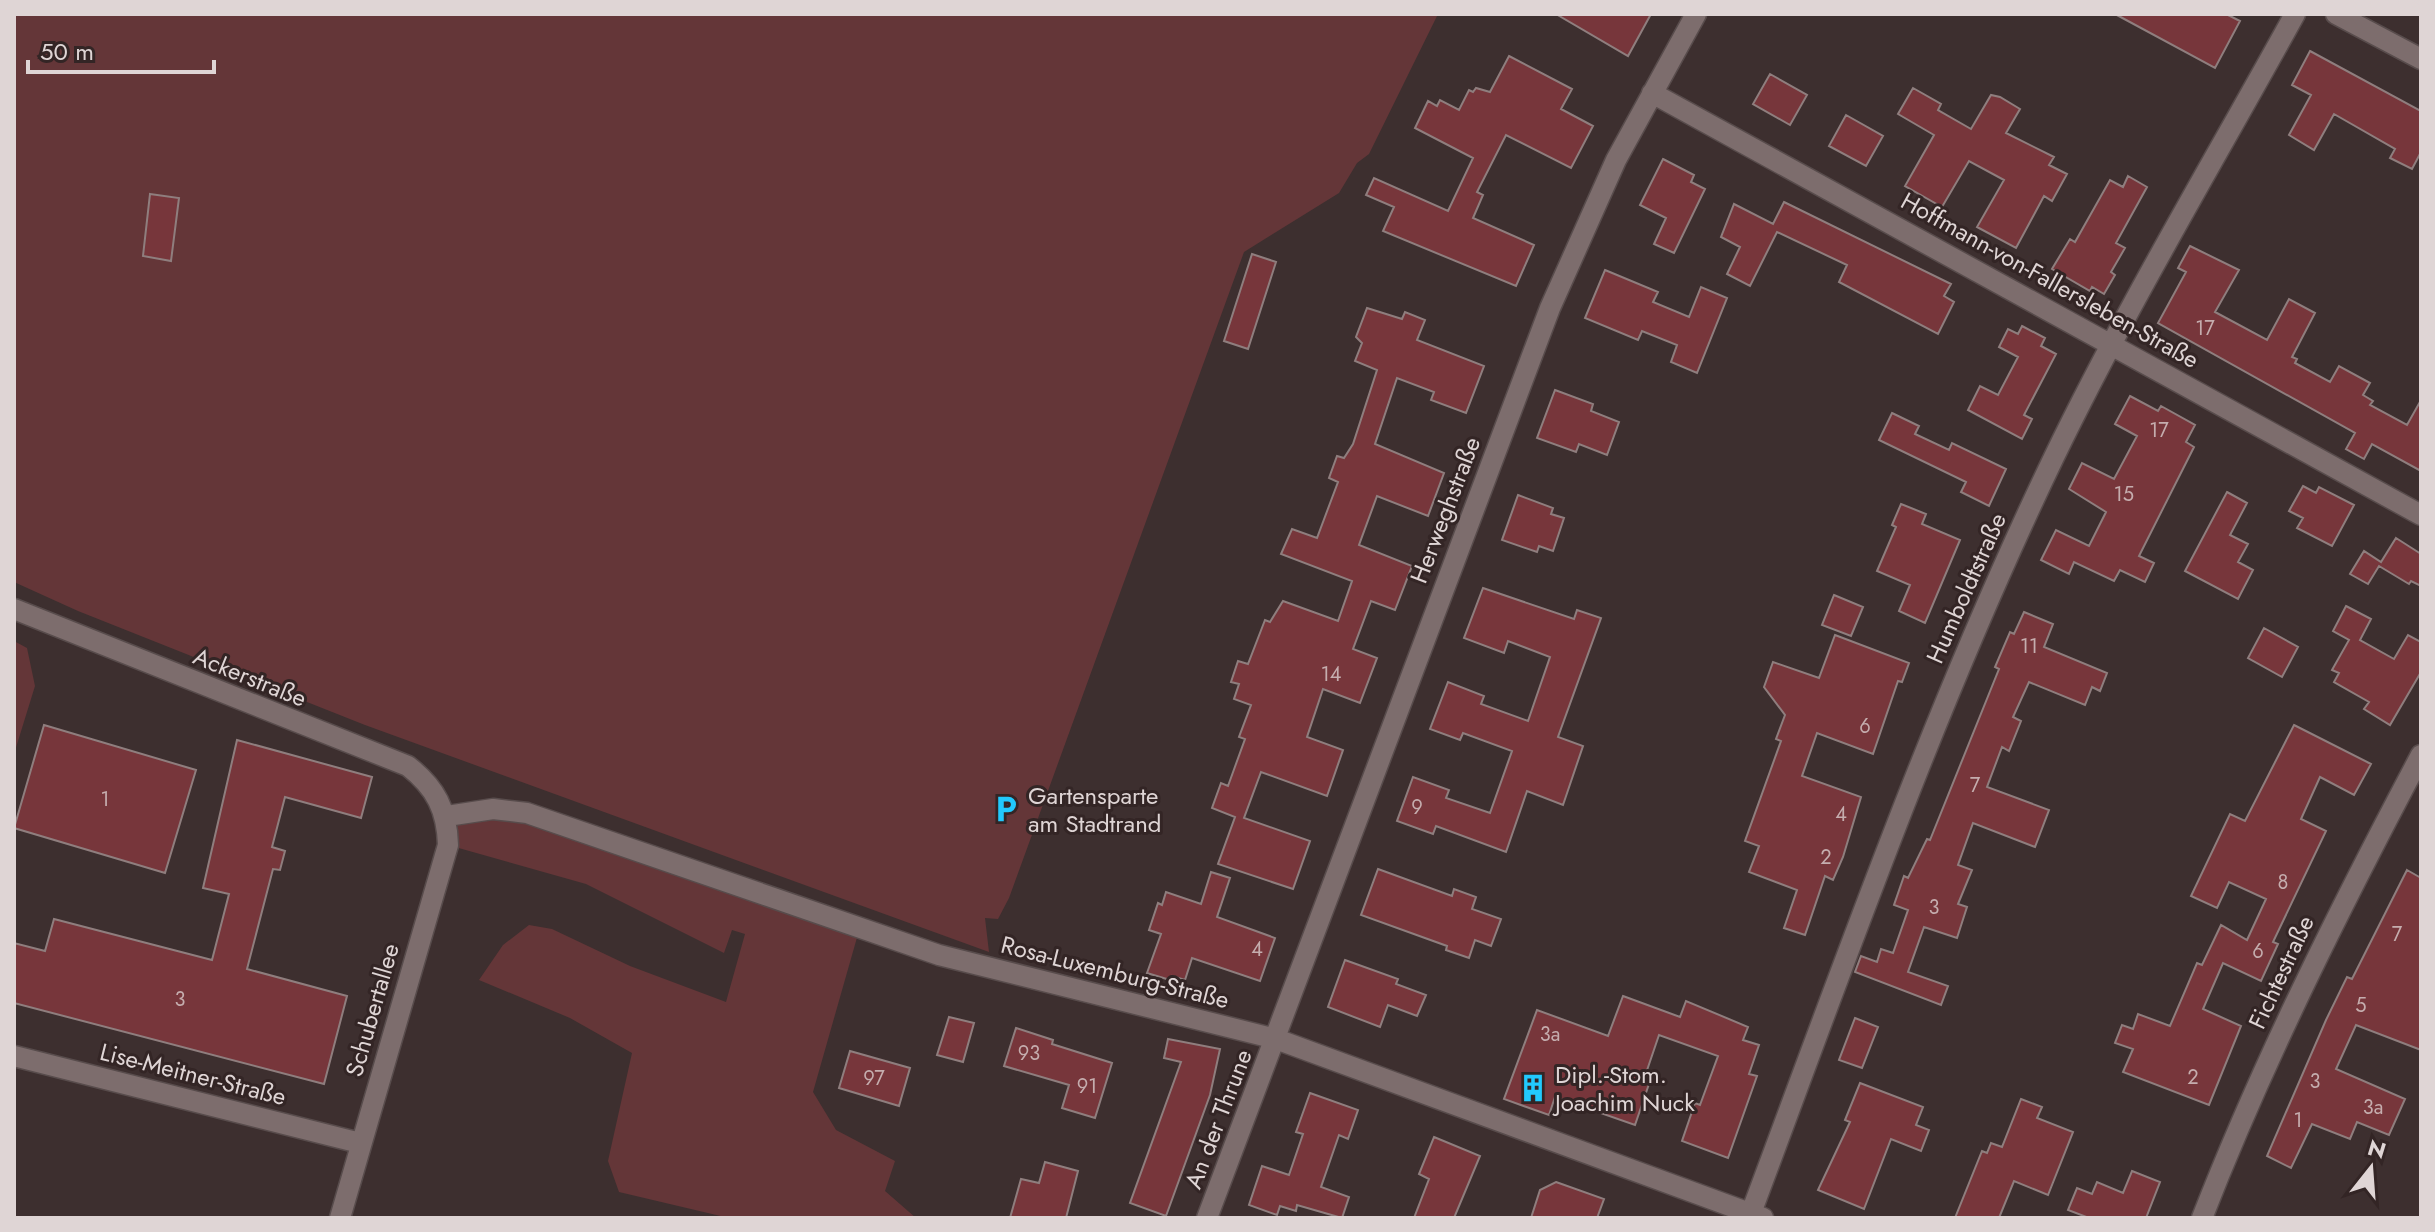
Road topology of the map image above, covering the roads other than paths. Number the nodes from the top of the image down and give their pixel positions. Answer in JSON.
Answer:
{"nodes":[{"id":1,"x":1696,"y":14,"type":"edge"},
{"id":2,"x":2295,"y":14,"type":"edge"},
{"id":3,"x":2336,"y":14,"type":"edge"},
{"id":4,"x":2421,"y":59,"type":"edge"},
{"id":5,"x":1652,"y":93,"type":"junction"},
{"id":6,"x":2112,"y":344,"type":"junction"},
{"id":7,"x":2421,"y":515,"type":"edge"},
{"id":8,"x":14,"y":609,"type":"edge"},
{"id":9,"x":2421,"y":755,"type":"edge"},
{"id":10,"x":447,"y":816,"type":"junction"},
{"id":11,"x":1276,"y":1039,"type":"junction"},
{"id":12,"x":14,"y":1056,"type":"edge"},
{"id":13,"x":360,"y":1143,"type":"junction"},
{"id":14,"x":1757,"y":1216,"type":"edge"},
{"id":15,"x":340,"y":1218,"type":"edge"},
{"id":16,"x":1207,"y":1218,"type":"edge"},
{"id":17,"x":2202,"y":1218,"type":"edge"}],
"edges":[{"from":1,"to":5,"type":"street","name":"Herweghstraße"},
{"from":2,"to":6,"type":"street","name":"Humboldtstraße"},
{"from":3,"to":4,"type":"street"},
{"from":5,"to":6,"type":"street","name":"Hoffmann-von-Fallersleben-Straße"},
{"from":5,"to":11,"type":"street","name":"Herweghstraße"},
{"from":6,"to":7,"type":"street","name":"Hoffmann-von-Fallersleben-Straße"},
{"from":6,"to":14,"type":"street","name":"Humboldtstraße"},
{"from":8,"to":10,"type":"street","name":"Ackerstraße"},
{"from":9,"to":17,"type":"street","name":"Fichtestraße"},
{"from":10,"to":11,"type":"street","name":"Rosa-Luxemburg-Straße"},
{"from":10,"to":13,"type":"street","name":"Schubertallee"},
{"from":11,"to":14,"type":"street","name":"Rosa-Luxemburg-Straße"},
{"from":11,"to":16,"type":"street","name":"An der Thrune"},
{"from":12,"to":13,"type":"street","name":"Lise-Meitner-Straße"},
{"from":13,"to":15,"type":"street","name":"Schubertallee"}]}
